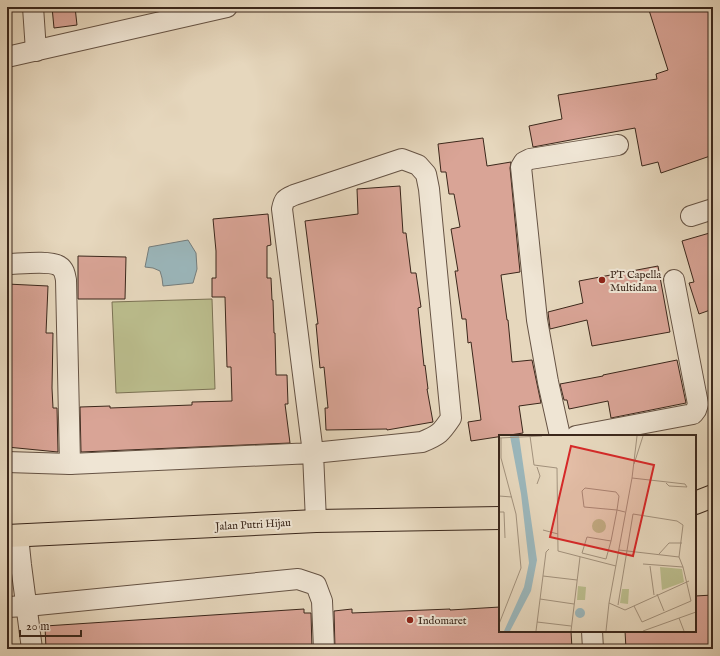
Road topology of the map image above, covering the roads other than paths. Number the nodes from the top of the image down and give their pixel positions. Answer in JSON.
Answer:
{"nodes":[{"id":1,"x":33,"y":7,"type":"edge"},
{"id":2,"x":227,"y":7,"type":"edge"},
{"id":3,"x":36,"y":51,"type":"junction"},
{"id":4,"x":7,"y":57,"type":"edge"},
{"id":5,"x":618,"y":145,"type":"dead end"},
{"id":6,"x":713,"y":209,"type":"edge"},
{"id":7,"x":691,"y":216,"type":"dead end"},
{"id":8,"x":7,"y":264,"type":"edge"},
{"id":9,"x":674,"y":280,"type":"dead end"},
{"id":10,"x":560,"y":435,"type":"edge"},
{"id":11,"x":581,"y":435,"type":"edge"},
{"id":12,"x":314,"y":453,"type":"junction"},
{"id":13,"x":7,"y":462,"type":"edge"},
{"id":14,"x":70,"y":464,"type":"junction"},
{"id":15,"x":713,"y":496,"type":"edge"},
{"id":16,"x":696,"y":504,"type":"edge"},
{"id":17,"x":696,"y":504,"type":"edge"},
{"id":18,"x":713,"y":511,"type":"edge"},
{"id":19,"x":499,"y":518,"type":"edge"},
{"id":20,"x":316,"y":521,"type":"junction"},
{"id":21,"x":13,"y":536,"type":"edge"},
{"id":22,"x":27,"y":606,"type":"junction"},
{"id":23,"x":7,"y":607,"type":"edge"},
{"id":24,"x":592,"y":632,"type":"edge"},
{"id":25,"x":32,"y":649,"type":"edge"},
{"id":26,"x":324,"y":649,"type":"edge"},
{"id":27,"x":593,"y":649,"type":"edge"}],
"edges":[{"from":1,"to":3,"type":"street"},
{"from":2,"to":3,"type":"street"},
{"from":3,"to":4,"type":"street"},
{"from":5,"to":10,"type":"street"},
{"from":6,"to":7,"type":"street"},
{"from":8,"to":14,"type":"street"},
{"from":9,"to":11,"type":"street"},
{"from":12,"to":12,"type":"street"},
{"from":12,"to":14,"type":"street"},
{"from":12,"to":20,"type":"street"},
{"from":13,"to":14,"type":"street"},
{"from":15,"to":16,"type":"main road"},
{"from":17,"to":18,"type":"main road"},
{"from":19,"to":20,"type":"main road","name":"Jalan Putri Hijau"},
{"from":20,"to":21,"type":"main road","name":"Jalan Putri Hijau"},
{"from":21,"to":22,"type":"street"},
{"from":22,"to":23,"type":"street"},
{"from":22,"to":25,"type":"street"},
{"from":22,"to":26,"type":"street"},
{"from":24,"to":27,"type":"street"}]}
